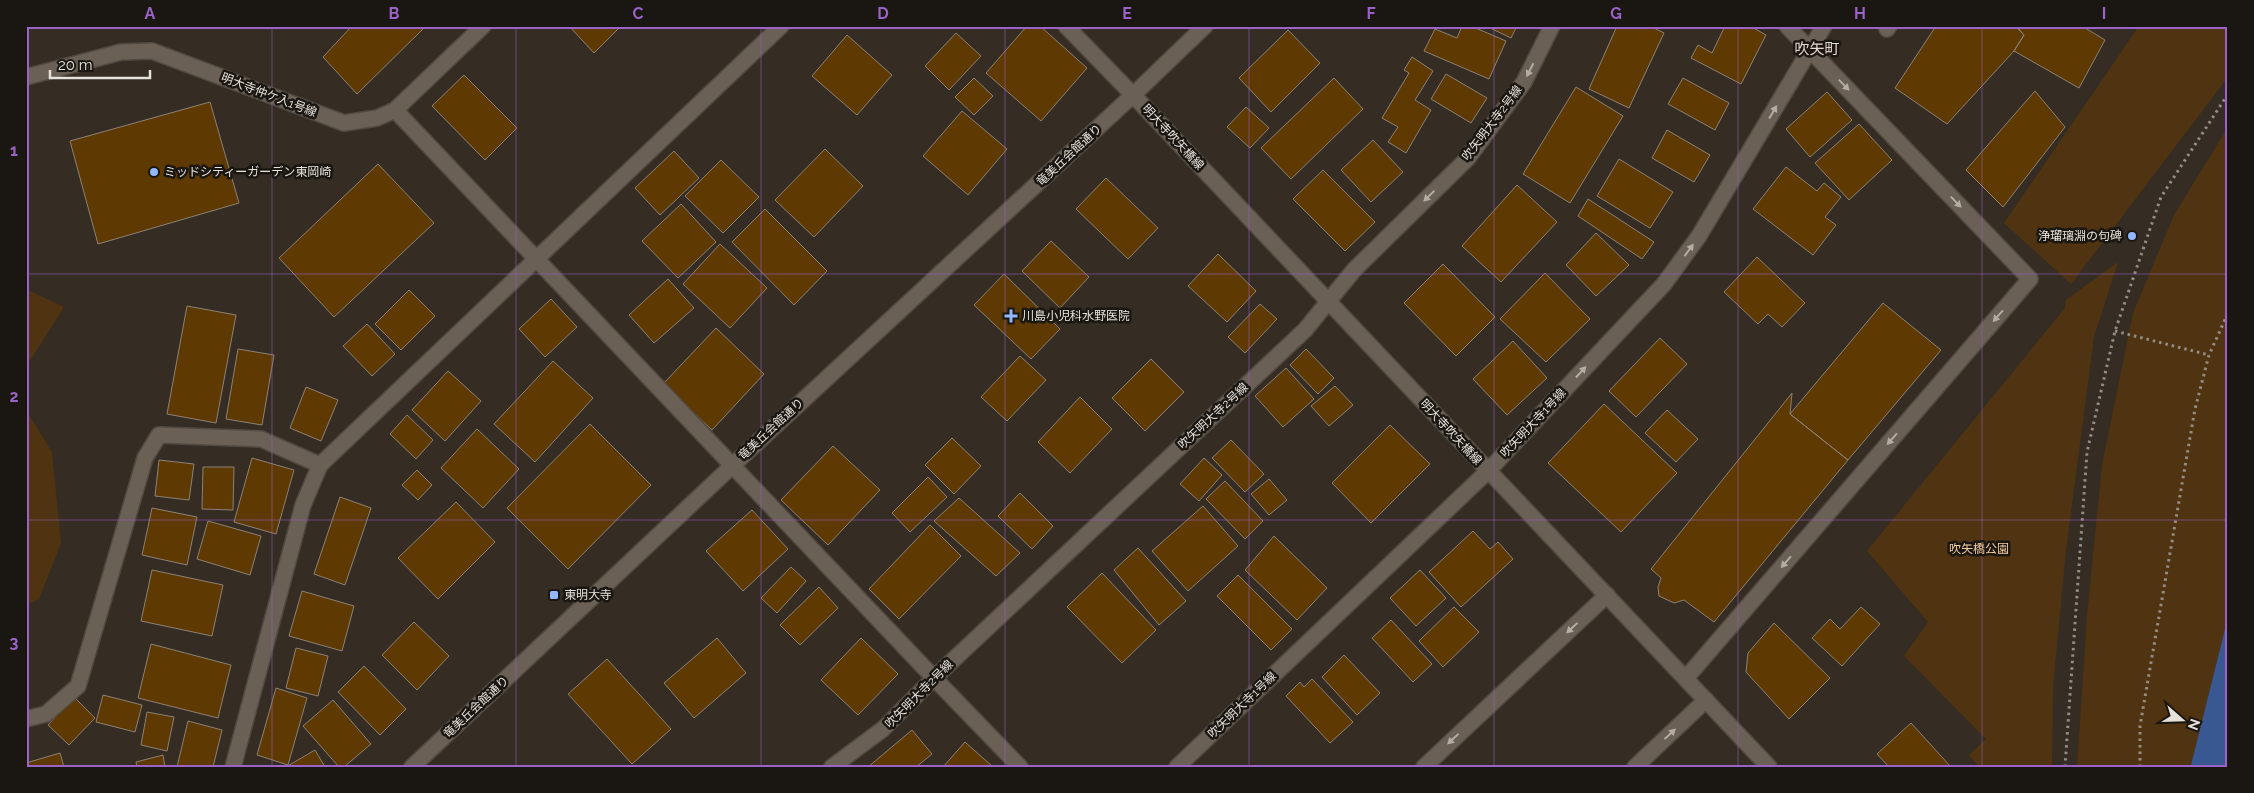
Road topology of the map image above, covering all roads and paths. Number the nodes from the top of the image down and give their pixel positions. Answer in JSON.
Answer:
{"nodes":[{"id":1,"x":483,"y":26,"type":"edge"},
{"id":2,"x":781,"y":26,"type":"edge"},
{"id":3,"x":1066,"y":26,"type":"edge"},
{"id":4,"x":1205,"y":26,"type":"edge"},
{"id":5,"x":1552,"y":26,"type":"edge"},
{"id":6,"x":1787,"y":26,"type":"edge"},
{"id":7,"x":1824,"y":26,"type":"edge"},
{"id":8,"x":1810,"y":50,"type":"junction"},
{"id":9,"x":26,"y":77,"type":"edge"},
{"id":10,"x":2228,"y":94,"type":"edge"},
{"id":11,"x":1133,"y":95,"type":"junction"},
{"id":12,"x":395,"y":110,"type":"junction"},
{"id":13,"x":537,"y":259,"type":"junction"},
{"id":14,"x":1328,"y":302,"type":"junction"},
{"id":15,"x":2228,"y":313,"type":"edge"},
{"id":16,"x":2115,"y":331,"type":"junction"},
{"id":17,"x":2209,"y":355,"type":"junction"},
{"id":18,"x":320,"y":465,"type":"junction"},
{"id":19,"x":733,"y":465,"type":"junction"},
{"id":20,"x":1488,"y":471,"type":"junction"},
{"id":21,"x":1608,"y":595,"type":"junction"},
{"id":22,"x":934,"y":678,"type":"junction"},
{"id":23,"x":1686,"y":678,"type":"junction"},
{"id":24,"x":1706,"y":700,"type":"junction"},
{"id":25,"x":26,"y":719,"type":"edge"},
{"id":26,"x":233,"y":767,"type":"edge"},
{"id":27,"x":412,"y":767,"type":"edge"},
{"id":28,"x":832,"y":767,"type":"edge"},
{"id":29,"x":1020,"y":767,"type":"edge"},
{"id":30,"x":1177,"y":767,"type":"edge"},
{"id":31,"x":1424,"y":767,"type":"edge"},
{"id":32,"x":1635,"y":767,"type":"edge"},
{"id":33,"x":1769,"y":767,"type":"edge"},
{"id":34,"x":2065,"y":767,"type":"edge"},
{"id":35,"x":2140,"y":767,"type":"edge"}],
"edges":[{"from":1,"to":12,"type":"street","name":"明大寺仲ケ入1号線"},
{"from":2,"to":13,"type":"street"},
{"from":3,"to":11,"type":"street","name":"明大寺吹矢橋線"},
{"from":4,"to":11,"type":"street","name":"竜美丘会館通り"},
{"from":5,"to":14,"type":"street","name":"吹矢明大寺2号線","one_way":true},
{"from":6,"to":8,"type":"street"},
{"from":7,"to":8,"type":"street","name":"吹矢明大寺1号線"},
{"from":20,"to":8,"type":"street","name":"吹矢明大寺1号線","one_way":true},
{"from":8,"to":23,"type":"street","one_way":true},
{"from":9,"to":12,"type":"street","name":"明大寺仲ケ入1号線"},
{"from":10,"to":16,"type":"path"},
{"from":11,"to":14,"type":"street","name":"明大寺吹矢橋線"},
{"from":11,"to":19,"type":"street","name":"竜美丘会館通り"},
{"from":12,"to":13,"type":"street"},
{"from":13,"to":18,"type":"street"},
{"from":13,"to":19,"type":"street"},
{"from":14,"to":20,"type":"street","name":"明大寺吹矢橋線"},
{"from":14,"to":22,"type":"street","name":"吹矢明大寺2号線"},
{"from":15,"to":17,"type":"path"},
{"from":16,"to":17,"type":"path"},
{"from":16,"to":34,"type":"path"},
{"from":17,"to":35,"type":"path"},
{"from":18,"to":25,"type":"street"},
{"from":18,"to":26,"type":"street"},
{"from":19,"to":22,"type":"street"},
{"from":19,"to":27,"type":"street","name":"竜美丘会館通り"},
{"from":20,"to":21,"type":"street","name":"明大寺吹矢橋線"},
{"from":20,"to":30,"type":"street","name":"吹矢明大寺1号線"},
{"from":21,"to":23,"type":"street","name":"明大寺吹矢橋線"},
{"from":21,"to":31,"type":"street","one_way":true},
{"from":22,"to":28,"type":"street","name":"吹矢明大寺2号線"},
{"from":22,"to":29,"type":"street"},
{"from":23,"to":24,"type":"street","name":"明大寺吹矢橋線"},
{"from":32,"to":24,"type":"street","one_way":true},
{"from":24,"to":33,"type":"street","name":"明大寺吹矢橋線"}]}
